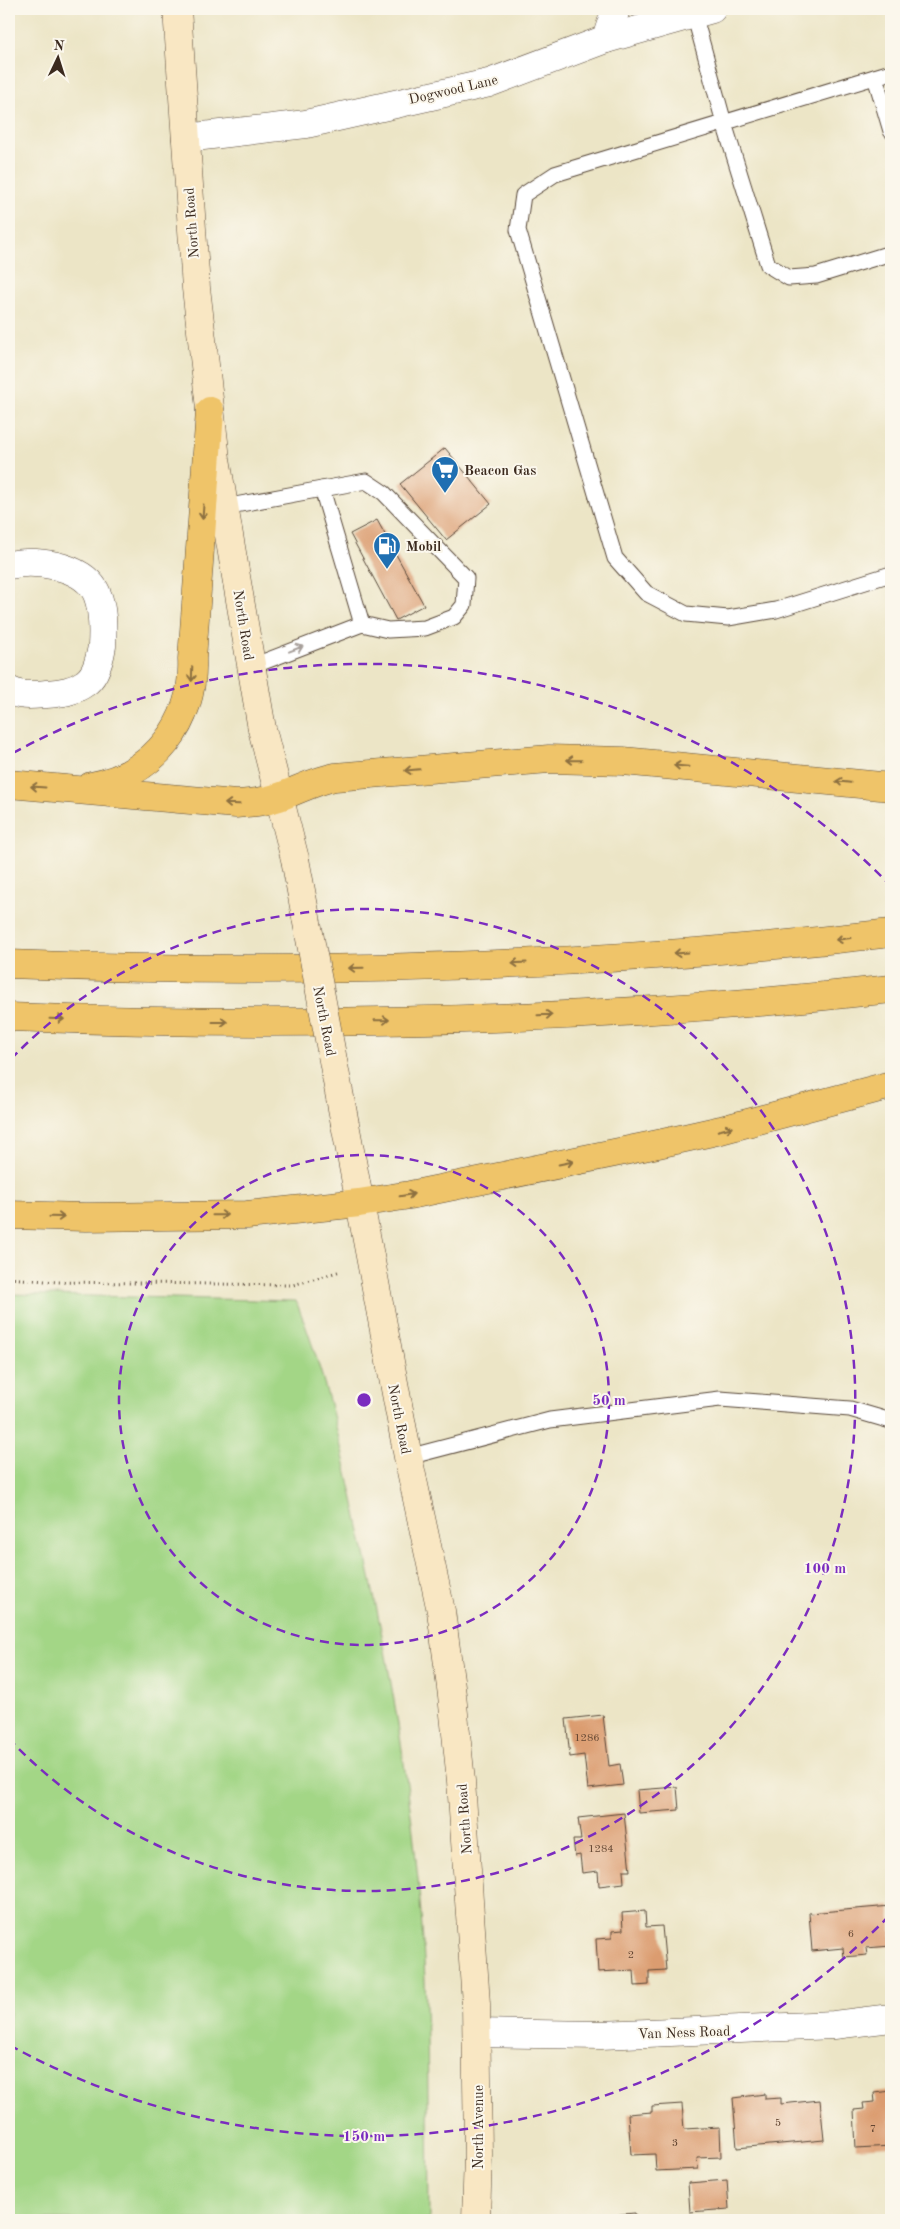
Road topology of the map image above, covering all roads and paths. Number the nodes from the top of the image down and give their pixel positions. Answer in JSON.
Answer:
{"nodes":[{"id":1,"x":177,"y":9,"type":"edge"},
{"id":2,"x":616,"y":9,"type":"edge"},
{"id":3,"x":703,"y":11,"type":"edge"},
{"id":4,"x":606,"y":39,"type":"junction"},
{"id":5,"x":891,"y":72,"type":"edge"},
{"id":6,"x":876,"y":77,"type":"junction"},
{"id":7,"x":724,"y":122,"type":"junction"},
{"id":8,"x":891,"y":131,"type":"edge"},
{"id":9,"x":186,"y":138,"type":"junction"},
{"id":10,"x":891,"y":253,"type":"edge"},
{"id":11,"x":210,"y":411,"type":"junction"},
{"id":12,"x":322,"y":489,"type":"junction"},
{"id":13,"x":224,"y":507,"type":"junction"},
{"id":14,"x":9,"y":565,"type":"edge"},
{"id":15,"x":891,"y":574,"type":"edge"},
{"id":16,"x":362,"y":624,"type":"junction"},
{"id":17,"x":250,"y":667,"type":"junction"},
{"id":18,"x":9,"y":690,"type":"edge"},
{"id":19,"x":9,"y":784,"type":"edge"},
{"id":20,"x":891,"y":787,"type":"edge"},
{"id":21,"x":68,"y":789,"type":"junction"},
{"id":22,"x":280,"y":797,"type":"junction"},
{"id":23,"x":891,"y":933,"type":"edge"},
{"id":24,"x":9,"y":964,"type":"edge"},
{"id":25,"x":891,"y":989,"type":"edge"},
{"id":26,"x":9,"y":1017,"type":"edge"},
{"id":27,"x":891,"y":1085,"type":"edge"},
{"id":28,"x":359,"y":1203,"type":"junction"},
{"id":29,"x":9,"y":1215,"type":"edge"},
{"id":30,"x":370,"y":1263,"type":"junction"},
{"id":31,"x":9,"y":1278,"type":"edge"},
{"id":32,"x":891,"y":1420,"type":"edge"},
{"id":33,"x":408,"y":1457,"type":"junction"},
{"id":34,"x":891,"y":2018,"type":"edge"},
{"id":35,"x":477,"y":2033,"type":"junction"},
{"id":36,"x":476,"y":2220,"type":"edge"}],
"edges":[{"from":1,"to":9,"type":"main road","name":"North Road"},
{"from":2,"to":4,"type":"street"},
{"from":3,"to":4,"type":"street","name":"Dogwood Lane"},
{"from":3,"to":7,"type":"lane"},
{"from":4,"to":9,"type":"street","name":"Dogwood Lane"},
{"from":5,"to":6,"type":"lane"},
{"from":6,"to":7,"type":"lane"},
{"from":6,"to":8,"type":"lane"},
{"from":7,"to":10,"type":"lane"},
{"from":7,"to":15,"type":"lane"},
{"from":9,"to":11,"type":"main road","name":"North Road"},
{"from":11,"to":13,"type":"main road","name":"North Road"},
{"from":11,"to":21,"type":"highway","one_way":true},
{"from":12,"to":13,"type":"lane"},
{"from":12,"to":16,"type":"lane"},
{"from":12,"to":16,"type":"lane"},
{"from":13,"to":17,"type":"main road","name":"North Road"},
{"from":14,"to":18,"type":"street"},
{"from":17,"to":16,"type":"lane","one_way":true},
{"from":17,"to":22,"type":"main road","name":"North Road"},
{"from":21,"to":19,"type":"highway","one_way":true},
{"from":20,"to":22,"type":"highway","one_way":true},
{"from":22,"to":21,"type":"highway","one_way":true},
{"from":22,"to":28,"type":"main road","name":"North Road","bridge":true},
{"from":23,"to":24,"type":"highway","one_way":true},
{"from":26,"to":25,"type":"highway","one_way":true},
{"from":28,"to":27,"type":"highway","one_way":true},
{"from":29,"to":28,"type":"highway","one_way":true},
{"from":28,"to":30,"type":"main road","name":"North Road"},
{"from":30,"to":31,"type":"path"},
{"from":30,"to":33,"type":"main road","name":"North Road"},
{"from":32,"to":33,"type":"lane"},
{"from":33,"to":35,"type":"main road","name":"North Road"},
{"from":34,"to":35,"type":"street","name":"Van Ness Road"},
{"from":35,"to":36,"type":"main road","name":"North Avenue"}]}
